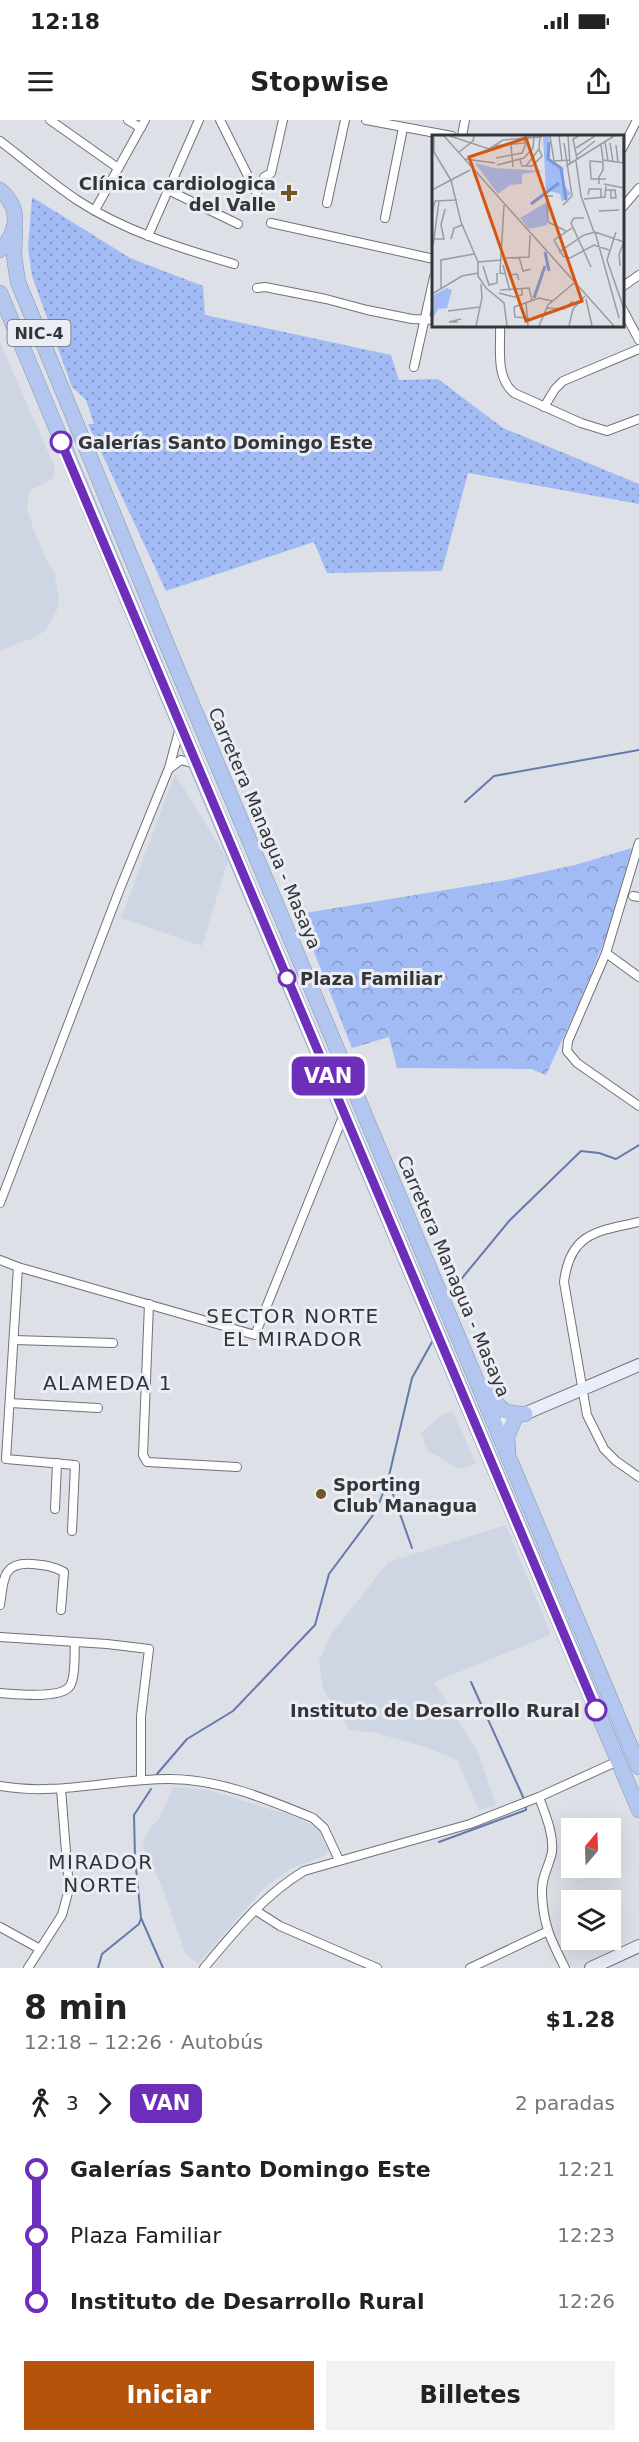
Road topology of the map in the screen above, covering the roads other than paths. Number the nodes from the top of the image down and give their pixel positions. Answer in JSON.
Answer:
{"nodes":[{"id":1,"x":50,"y":120,"type":"edge"},
{"id":2,"x":128,"y":120,"type":"edge"},
{"id":3,"x":199,"y":120,"type":"edge"},
{"id":4,"x":220,"y":120,"type":"edge"},
{"id":5,"x":283,"y":120,"type":"edge"},
{"id":6,"x":345,"y":120,"type":"edge"},
{"id":7,"x":366,"y":120,"type":"edge"},
{"id":8,"x":465,"y":120,"type":"edge"},
{"id":9,"x":637,"y":120,"type":"edge"},
{"id":10,"x":143,"y":124,"type":"edge"},
{"id":11,"x":403,"y":128,"type":"junction"},
{"id":12,"x":446,"y":135,"type":"edge"},
{"id":13,"x":462,"y":135,"type":"edge"},
{"id":14,"x":0,"y":141,"type":"edge"},
{"id":15,"x":624,"y":145,"type":"edge"},
{"id":16,"x":118,"y":168,"type":"junction"},
{"id":17,"x":264,"y":177,"type":"dead end"},
{"id":18,"x":639,"y":188,"type":"edge"},
{"id":19,"x":0,"y":190,"type":"edge"},
{"id":20,"x":168,"y":190,"type":"junction"},
{"id":21,"x":327,"y":203,"type":"dead end"},
{"id":22,"x":624,"y":206,"type":"edge"},
{"id":23,"x":264,"y":208,"type":"dead end"},
{"id":24,"x":94,"y":210,"type":"junction"},
{"id":25,"x":386,"y":218,"type":"dead end"},
{"id":26,"x":271,"y":223,"type":"dead end"},
{"id":27,"x":238,"y":225,"type":"dead end"},
{"id":28,"x":15,"y":231,"type":"junction"},
{"id":29,"x":148,"y":236,"type":"junction"},
{"id":30,"x":0,"y":250,"type":"edge"},
{"id":31,"x":432,"y":259,"type":"edge"},
{"id":32,"x":234,"y":264,"type":"dead end"},
{"id":33,"x":639,"y":275,"type":"edge"},
{"id":34,"x":432,"y":285,"type":"edge"},
{"id":35,"x":624,"y":286,"type":"edge"},
{"id":36,"x":256,"y":288,"type":"dead end"},
{"id":37,"x":0,"y":293,"type":"edge"},
{"id":38,"x":624,"y":312,"type":"edge"},
{"id":39,"x":423,"y":320,"type":"junction"},
{"id":40,"x":432,"y":320,"type":"edge"},
{"id":41,"x":500,"y":327,"type":"edge"},
{"id":42,"x":639,"y":340,"type":"edge"},
{"id":43,"x":639,"y":349,"type":"edge"},
{"id":44,"x":414,"y":367,"type":"dead end"},
{"id":45,"x":544,"y":407,"type":"junction"},
{"id":46,"x":639,"y":419,"type":"edge"},
{"id":47,"x":179,"y":722,"type":"junction"},
{"id":48,"x":196,"y":764,"type":"junction"},
{"id":49,"x":169,"y":768,"type":"junction"},
{"id":50,"x":639,"y":843,"type":"edge"},
{"id":51,"x":606,"y":953,"type":"junction"},
{"id":52,"x":639,"y":977,"type":"edge"},
{"id":53,"x":639,"y":1106,"type":"edge"},
{"id":54,"x":344,"y":1114,"type":"junction"},
{"id":55,"x":0,"y":1203,"type":"edge"},
{"id":56,"x":639,"y":1222,"type":"edge"},
{"id":57,"x":0,"y":1260,"type":"edge"},
{"id":58,"x":18,"y":1267,"type":"junction"},
{"id":59,"x":149,"y":1304,"type":"junction"},
{"id":60,"x":14,"y":1340,"type":"junction"},
{"id":61,"x":113,"y":1344,"type":"dead end"},
{"id":62,"x":448,"y":1359,"type":"junction"},
{"id":63,"x":639,"y":1365,"type":"edge"},
{"id":64,"x":472,"y":1370,"type":"junction"},
{"id":65,"x":582,"y":1389,"type":"junction"},
{"id":66,"x":10,"y":1403,"type":"junction"},
{"id":67,"x":98,"y":1408,"type":"dead end"},
{"id":68,"x":520,"y":1416,"type":"junction"},
{"id":69,"x":496,"y":1426,"type":"junction"},
{"id":70,"x":509,"y":1456,"type":"junction"},
{"id":71,"x":57,"y":1463,"type":"junction"},
{"id":72,"x":237,"y":1467,"type":"dead end"},
{"id":73,"x":639,"y":1477,"type":"edge"},
{"id":74,"x":508,"y":1501,"type":"junction"},
{"id":75,"x":55,"y":1509,"type":"dead end"},
{"id":76,"x":72,"y":1531,"type":"dead end"},
{"id":77,"x":0,"y":1605,"type":"edge"},
{"id":78,"x":61,"y":1610,"type":"dead end"},
{"id":79,"x":0,"y":1637,"type":"edge"},
{"id":80,"x":75,"y":1642,"type":"junction"},
{"id":81,"x":0,"y":1693,"type":"edge"},
{"id":82,"x":607,"y":1694,"type":"junction"},
{"id":83,"x":618,"y":1761,"type":"junction"},
{"id":84,"x":639,"y":1767,"type":"edge"},
{"id":85,"x":141,"y":1780,"type":"junction"},
{"id":86,"x":0,"y":1786,"type":"edge"},
{"id":87,"x":61,"y":1789,"type":"junction"},
{"id":88,"x":639,"y":1793,"type":"edge"},
{"id":89,"x":539,"y":1797,"type":"junction"},
{"id":90,"x":639,"y":1810,"type":"edge"},
{"id":91,"x":339,"y":1860,"type":"junction"},
{"id":92,"x":255,"y":1910,"type":"junction"},
{"id":93,"x":0,"y":1927,"type":"edge"},
{"id":94,"x":546,"y":1932,"type":"junction"},
{"id":95,"x":639,"y":1946,"type":"edge"},
{"id":96,"x":40,"y":1948,"type":"junction"},
{"id":97,"x":28,"y":1968,"type":"edge"},
{"id":98,"x":204,"y":1968,"type":"edge"},
{"id":99,"x":377,"y":1968,"type":"edge"},
{"id":100,"x":470,"y":1968,"type":"edge"},
{"id":101,"x":565,"y":1968,"type":"edge"},
{"id":102,"x":591,"y":1968,"type":"edge"}],
"edges":[{"from":1,"to":16,"type":"street"},
{"from":2,"to":10,"type":"street"},
{"from":3,"to":20,"type":"street"},
{"from":4,"to":23,"type":"street"},
{"from":5,"to":17,"type":"street"},
{"from":6,"to":21,"type":"street"},
{"from":7,"to":11,"type":"street"},
{"from":8,"to":13,"type":"street"},
{"from":9,"to":15,"type":"street"},
{"from":10,"to":16,"type":"street"},
{"from":11,"to":12,"type":"street"},
{"from":11,"to":25,"type":"street"},
{"from":14,"to":24,"type":"street"},
{"from":16,"to":24,"type":"street"},
{"from":18,"to":22,"type":"street"},
{"from":19,"to":28,"type":"highway","number":"NIC-4"},
{"from":20,"to":27,"type":"street"},
{"from":20,"to":29,"type":"street"},
{"from":24,"to":29,"type":"street"},
{"from":26,"to":31,"type":"street"},
{"from":28,"to":30,"type":"highway"},
{"from":28,"to":64,"type":"highway","name":"Carretera Managua - Masaya","number":"NIC-4"},
{"from":29,"to":32,"type":"street"},
{"from":33,"to":35,"type":"street"},
{"from":34,"to":39,"type":"street"},
{"from":36,"to":39,"type":"street"},
{"from":37,"to":47,"type":"highway","name":"Carretera Managua - Masaya","number":"NIC-4"},
{"from":38,"to":42,"type":"street"},
{"from":39,"to":40,"type":"street"},
{"from":39,"to":44,"type":"street"},
{"from":41,"to":45,"type":"street"},
{"from":43,"to":45,"type":"street"},
{"from":45,"to":46,"type":"street"},
{"from":47,"to":48,"type":"highway","name":"Carretera Managua - Masaya","number":"NIC-4"},
{"from":47,"to":49,"type":"street"},
{"from":48,"to":49,"type":"street"},
{"from":48,"to":54,"type":"highway","name":"Carretera Managua - Masaya","number":"NIC-4"},
{"from":49,"to":55,"type":"street"},
{"from":50,"to":51,"type":"street"},
{"from":51,"to":52,"type":"street"},
{"from":51,"to":53,"type":"street"},
{"from":54,"to":59,"type":"street"},
{"from":54,"to":62,"type":"highway","name":"Carretera Managua - Masaya","number":"NIC-4"},
{"from":56,"to":65,"type":"street"},
{"from":57,"to":58,"type":"street"},
{"from":58,"to":59,"type":"street"},
{"from":58,"to":60,"type":"street"},
{"from":59,"to":72,"type":"street"},
{"from":60,"to":61,"type":"street"},
{"from":60,"to":66,"type":"street"},
{"from":62,"to":69,"type":"highway"},
{"from":62,"to":74,"type":"highway","name":"Carretera Managua - Masaya","number":"NIC-4"},
{"from":63,"to":65,"type":"street"},
{"from":64,"to":68,"type":"highway"},
{"from":64,"to":69,"type":"highway","name":"Carretera Managua - Masaya","number":"NIC-4"},
{"from":65,"to":68,"type":"street"},
{"from":65,"to":73,"type":"street"},
{"from":66,"to":67,"type":"street"},
{"from":66,"to":71,"type":"street"},
{"from":68,"to":69,"type":"street"},
{"from":68,"to":70,"type":"highway"},
{"from":69,"to":70,"type":"highway","name":"Carretera Managua - Masaya","number":"NIC-4"},
{"from":69,"to":74,"type":"highway"},
{"from":70,"to":82,"type":"highway","name":"Carretera Managua - Masaya","number":"NIC-4"},
{"from":71,"to":75,"type":"street"},
{"from":71,"to":76,"type":"street"},
{"from":74,"to":83,"type":"highway","name":"Carretera Managua - Masaya","number":"NIC-4"},
{"from":77,"to":78,"type":"street"},
{"from":79,"to":80,"type":"street"},
{"from":80,"to":81,"type":"street"},
{"from":80,"to":85,"type":"street"},
{"from":82,"to":83,"type":"highway"},
{"from":82,"to":84,"type":"highway","name":"Carretera Managua - Masaya","number":"NIC-4"},
{"from":83,"to":88,"type":"highway"},
{"from":83,"to":89,"type":"street"},
{"from":83,"to":90,"type":"highway","name":"Carretera Managua - Masaya","number":"NIC-4"},
{"from":85,"to":87,"type":"street"},
{"from":85,"to":91,"type":"street"},
{"from":86,"to":87,"type":"street"},
{"from":87,"to":96,"type":"street"},
{"from":89,"to":91,"type":"street"},
{"from":89,"to":94,"type":"street"},
{"from":91,"to":92,"type":"street"},
{"from":92,"to":98,"type":"street"},
{"from":92,"to":99,"type":"street"},
{"from":93,"to":96,"type":"street"},
{"from":94,"to":100,"type":"street"},
{"from":94,"to":101,"type":"street"},
{"from":95,"to":102,"type":"street"},
{"from":96,"to":97,"type":"street"}]}
